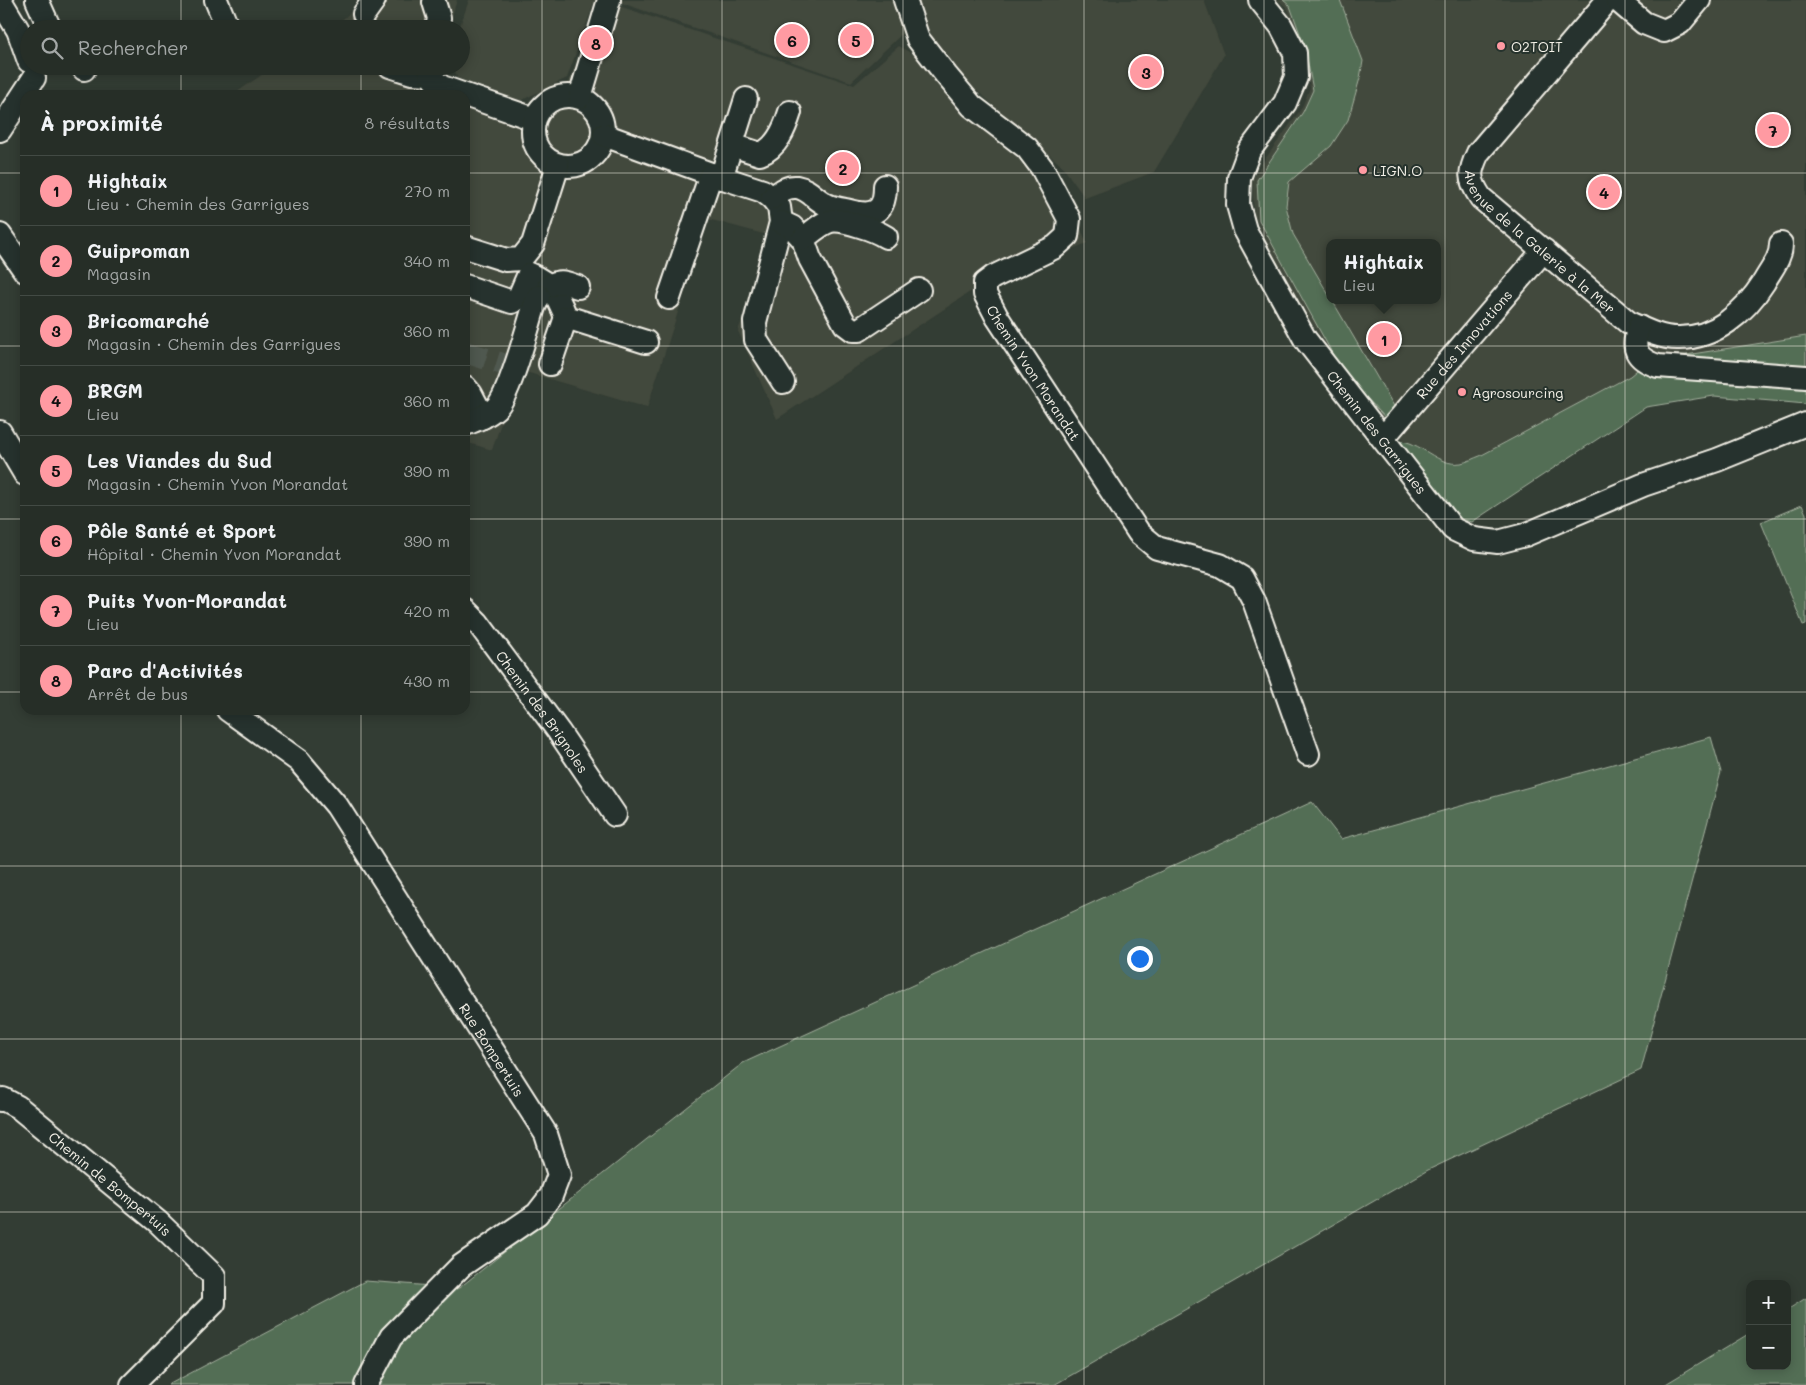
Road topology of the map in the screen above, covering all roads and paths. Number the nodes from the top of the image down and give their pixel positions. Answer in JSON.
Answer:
{"nodes":[{"id":1,"x":0,"y":0,"type":"edge"},
{"id":2,"x":37,"y":0,"type":"edge"},
{"id":3,"x":216,"y":0,"type":"edge"},
{"id":4,"x":609,"y":0,"type":"edge"},
{"id":5,"x":905,"y":0,"type":"edge"},
{"id":6,"x":1260,"y":0,"type":"edge"},
{"id":7,"x":1608,"y":0,"type":"edge"},
{"id":8,"x":1617,"y":0,"type":"edge"},
{"id":9,"x":1700,"y":0,"type":"edge"},
{"id":10,"x":434,"y":2,"type":"dead end"},
{"id":11,"x":46,"y":20,"type":"edge"},
{"id":12,"x":224,"y":20,"type":"edge"},
{"id":13,"x":438,"y":20,"type":"edge"},
{"id":14,"x":20,"y":35,"type":"edge"},
{"id":15,"x":35,"y":75,"type":"edge"},
{"id":16,"x":418,"y":75,"type":"edge"},
{"id":17,"x":435,"y":81,"type":"edge"},
{"id":18,"x":25,"y":90,"type":"edge"},
{"id":19,"x":458,"y":90,"type":"edge"},
{"id":20,"x":470,"y":95,"type":"edge"},
{"id":21,"x":580,"y":97,"type":"junction"},
{"id":22,"x":20,"y":98,"type":"edge"},
{"id":23,"x":746,"y":99,"type":"dead end"},
{"id":24,"x":790,"y":112,"type":"dead end"},
{"id":25,"x":534,"y":120,"type":"junction"},
{"id":26,"x":0,"y":130,"type":"edge"},
{"id":27,"x":604,"y":135,"type":"junction"},
{"id":28,"x":732,"y":145,"type":"junction"},
{"id":29,"x":558,"y":165,"type":"junction"},
{"id":30,"x":716,"y":176,"type":"junction"},
{"id":31,"x":885,"y":186,"type":"dead end"},
{"id":32,"x":772,"y":198,"type":"junction"},
{"id":33,"x":779,"y":229,"type":"junction"},
{"id":34,"x":0,"y":235,"type":"edge"},
{"id":35,"x":886,"y":238,"type":"dead end"},
{"id":36,"x":803,"y":239,"type":"junction"},
{"id":37,"x":1781,"y":244,"type":"dead end"},
{"id":38,"x":470,"y":249,"type":"edge"},
{"id":39,"x":1544,"y":250,"type":"junction"},
{"id":40,"x":20,"y":264,"type":"edge"},
{"id":41,"x":525,"y":266,"type":"junction"},
{"id":42,"x":578,"y":287,"type":"dead end"},
{"id":43,"x":470,"y":288,"type":"edge"},
{"id":44,"x":920,"y":290,"type":"dead end"},
{"id":45,"x":544,"y":291,"type":"junction"},
{"id":46,"x":669,"y":298,"type":"dead end"},
{"id":47,"x":566,"y":317,"type":"junction"},
{"id":48,"x":1639,"y":327,"type":"junction"},
{"id":49,"x":646,"y":342,"type":"dead end"},
{"id":50,"x":550,"y":364,"type":"dead end"},
{"id":51,"x":1806,"y":377,"type":"edge"},
{"id":52,"x":782,"y":382,"type":"dead end"},
{"id":53,"x":470,"y":393,"type":"edge"},
{"id":54,"x":516,"y":399,"type":"dead end"},
{"id":55,"x":474,"y":421,"type":"edge"},
{"id":56,"x":1806,"y":424,"type":"edge"},
{"id":57,"x":0,"y":432,"type":"edge"},
{"id":58,"x":1383,"y":438,"type":"junction"},
{"id":59,"x":20,"y":466,"type":"edge"},
{"id":60,"x":470,"y":615,"type":"edge"},
{"id":61,"x":235,"y":715,"type":"edge"},
{"id":62,"x":1308,"y":754,"type":"dead end"},
{"id":63,"x":615,"y":815,"type":"dead end"},
{"id":64,"x":0,"y":1100,"type":"edge"},
{"id":65,"x":132,"y":1385,"type":"edge"},
{"id":66,"x":366,"y":1385,"type":"edge"}],
"edges":[{"from":1,"to":14,"type":"street"},
{"from":2,"to":11,"type":"street"},
{"from":3,"to":12,"type":"street"},
{"from":4,"to":21,"type":"street"},
{"from":5,"to":62,"type":"street","name":"Chemin Yvon Morandat"},
{"from":6,"to":58,"type":"street","name":"Chemin des Garrigues"},
{"from":7,"to":39,"type":"street","name":"Avenue de la Galerie à la Mer"},
{"from":8,"to":9,"type":"street"},
{"from":10,"to":13,"type":"street"},
{"from":15,"to":18,"type":"street"},
{"from":16,"to":17,"type":"street"},
{"from":17,"to":19,"type":"street"},
{"from":20,"to":25,"type":"street"},
{"from":21,"to":25,"type":"street"},
{"from":21,"to":27,"type":"street"},
{"from":22,"to":26,"type":"street"},
{"from":23,"to":28,"type":"street"},
{"from":24,"to":28,"type":"street"},
{"from":25,"to":29,"type":"street"},
{"from":27,"to":29,"type":"street"},
{"from":27,"to":30,"type":"street"},
{"from":28,"to":30,"type":"street"},
{"from":29,"to":41,"type":"street"},
{"from":30,"to":32,"type":"street"},
{"from":30,"to":46,"type":"street"},
{"from":31,"to":32,"type":"street"},
{"from":32,"to":33,"type":"street"},
{"from":33,"to":36,"type":"street"},
{"from":33,"to":52,"type":"street"},
{"from":34,"to":40,"type":"street"},
{"from":35,"to":36,"type":"street"},
{"from":36,"to":44,"type":"street"},
{"from":37,"to":48,"type":"street","name":"Avenue de la Galerie à la Mer"},
{"from":38,"to":41,"type":"street"},
{"from":39,"to":48,"type":"street","name":"Avenue de la Galerie à la Mer"},
{"from":39,"to":58,"type":"street","name":"Rue des Innovations"},
{"from":41,"to":43,"type":"street"},
{"from":41,"to":45,"type":"street"},
{"from":42,"to":45,"type":"street"},
{"from":45,"to":47,"type":"street"},
{"from":45,"to":54,"type":"street"},
{"from":45,"to":55,"type":"street"},
{"from":47,"to":49,"type":"street"},
{"from":47,"to":50,"type":"street"},
{"from":48,"to":51,"type":"street"},
{"from":53,"to":55,"type":"street"},
{"from":56,"to":58,"type":"street","name":"Chemin des Garrigues"},
{"from":57,"to":59,"type":"street"},
{"from":60,"to":63,"type":"street","name":"Chemin des Brignoles"},
{"from":61,"to":66,"type":"street","name":"Rue Bompertuis"},
{"from":64,"to":65,"type":"street","name":"Chemin de Bompertuis"}]}
